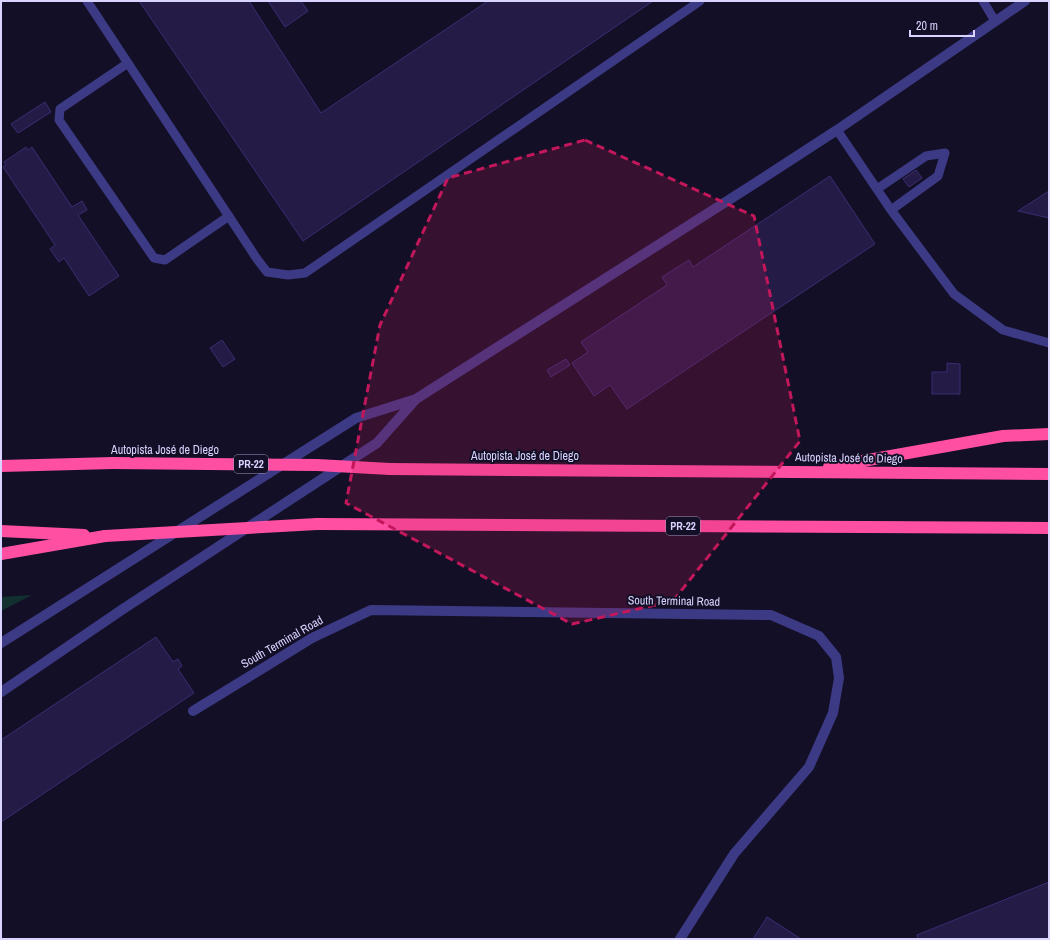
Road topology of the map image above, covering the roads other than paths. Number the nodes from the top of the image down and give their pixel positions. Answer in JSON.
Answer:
{"nodes":[{"id":1,"x":87,"y":1,"type":"edge"},
{"id":2,"x":700,"y":1,"type":"edge"},
{"id":3,"x":983,"y":1,"type":"edge"},
{"id":4,"x":1025,"y":1,"type":"edge"},
{"id":5,"x":995,"y":21,"type":"junction"},
{"id":6,"x":128,"y":64,"type":"junction"},
{"id":7,"x":837,"y":130,"type":"junction"},
{"id":8,"x":877,"y":189,"type":"junction"},
{"id":9,"x":891,"y":210,"type":"junction"},
{"id":10,"x":229,"y":216,"type":"junction"},
{"id":11,"x":1049,"y":343,"type":"edge"},
{"id":12,"x":416,"y":399,"type":"junction"},
{"id":13,"x":1049,"y":434,"type":"edge"},
{"id":14,"x":1,"y":466,"type":"edge"},
{"id":15,"x":800,"y":472,"type":"junction"},
{"id":16,"x":1049,"y":474,"type":"edge"},
{"id":17,"x":1049,"y":528,"type":"edge"},
{"id":18,"x":1,"y":531,"type":"edge"},
{"id":19,"x":105,"y":536,"type":"junction"},
{"id":20,"x":1,"y":554,"type":"edge"},
{"id":21,"x":1,"y":643,"type":"edge"},
{"id":22,"x":1,"y":692,"type":"edge"},
{"id":23,"x":193,"y":711,"type":"dead end"},
{"id":24,"x":680,"y":939,"type":"edge"}],
"edges":[{"from":1,"to":6,"type":"lane"},
{"from":2,"to":10,"type":"lane"},
{"from":3,"to":5,"type":"lane"},
{"from":4,"to":5,"type":"street"},
{"from":5,"to":7,"type":"street"},
{"from":6,"to":10,"type":"lane"},
{"from":6,"to":10,"type":"lane"},
{"from":7,"to":8,"type":"lane"},
{"from":7,"to":12,"type":"street"},
{"from":8,"to":9,"type":"lane"},
{"from":8,"to":9,"type":"lane"},
{"from":9,"to":11,"type":"lane"},
{"from":12,"to":21,"type":"street"},
{"from":12,"to":22,"type":"street"},
{"from":13,"to":15,"type":"highway"},
{"from":14,"to":15,"type":"highway","name":"Autopista José de Diego","number":"PR-22","bridge":true},
{"from":15,"to":16,"type":"highway","name":"Autopista José de Diego","number":"PR-22"},
{"from":17,"to":19,"type":"highway","number":"PR-22","bridge":true},
{"from":18,"to":19,"type":"highway","number":"PR-22"},
{"from":19,"to":20,"type":"highway","number":"PR-22"},
{"from":23,"to":24,"type":"street","name":"South Terminal Road"}]}
